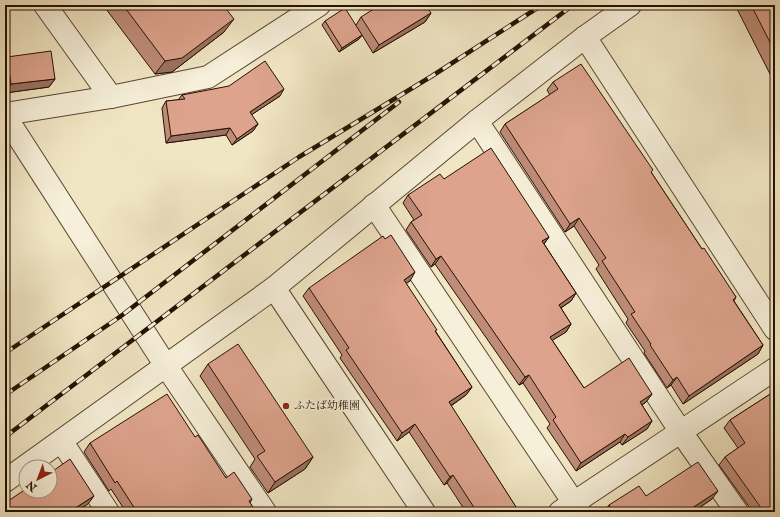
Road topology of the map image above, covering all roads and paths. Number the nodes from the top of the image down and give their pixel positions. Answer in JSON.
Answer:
{"nodes":[{"id":1,"x":45,"y":5,"type":"edge"},
{"id":2,"x":319,"y":5,"type":"edge"},
{"id":3,"x":630,"y":5,"type":"edge"},
{"id":4,"x":585,"y":37,"type":"junction"},
{"id":5,"x":110,"y":97,"type":"junction"},
{"id":6,"x":5,"y":115,"type":"edge"},
{"id":7,"x":477,"y":121,"type":"junction"},
{"id":8,"x":374,"y":205,"type":"junction"},
{"id":9,"x":274,"y":288,"type":"junction"},
{"id":10,"x":775,"y":329,"type":"edge"},
{"id":11,"x":166,"y":366,"type":"junction"},
{"id":12,"x":775,"y":369,"type":"edge"},
{"id":13,"x":681,"y":432,"type":"junction"},
{"id":14,"x":62,"y":442,"type":"junction"},
{"id":15,"x":5,"y":482,"type":"edge"},
{"id":16,"x":571,"y":509,"type":"edge"},
{"id":17,"x":108,"y":512,"type":"edge"},
{"id":18,"x":265,"y":512,"type":"edge"},
{"id":19,"x":424,"y":512,"type":"edge"},
{"id":20,"x":737,"y":512,"type":"edge"}],
"edges":[{"from":1,"to":5,"type":"street"},
{"from":2,"to":5,"type":"street"},
{"from":3,"to":4,"type":"street"},
{"from":4,"to":7,"type":"street"},
{"from":4,"to":10,"type":"street"},
{"from":5,"to":6,"type":"street"},
{"from":6,"to":11,"type":"street"},
{"from":7,"to":8,"type":"street"},
{"from":7,"to":13,"type":"street"},
{"from":8,"to":9,"type":"street"},
{"from":8,"to":16,"type":"street"},
{"from":9,"to":11,"type":"street"},
{"from":9,"to":19,"type":"street"},
{"from":11,"to":14,"type":"street"},
{"from":11,"to":18,"type":"street"},
{"from":12,"to":13,"type":"street"},
{"from":13,"to":16,"type":"street"},
{"from":13,"to":20,"type":"street"},
{"from":14,"to":15,"type":"street"},
{"from":14,"to":17,"type":"street"}]}
